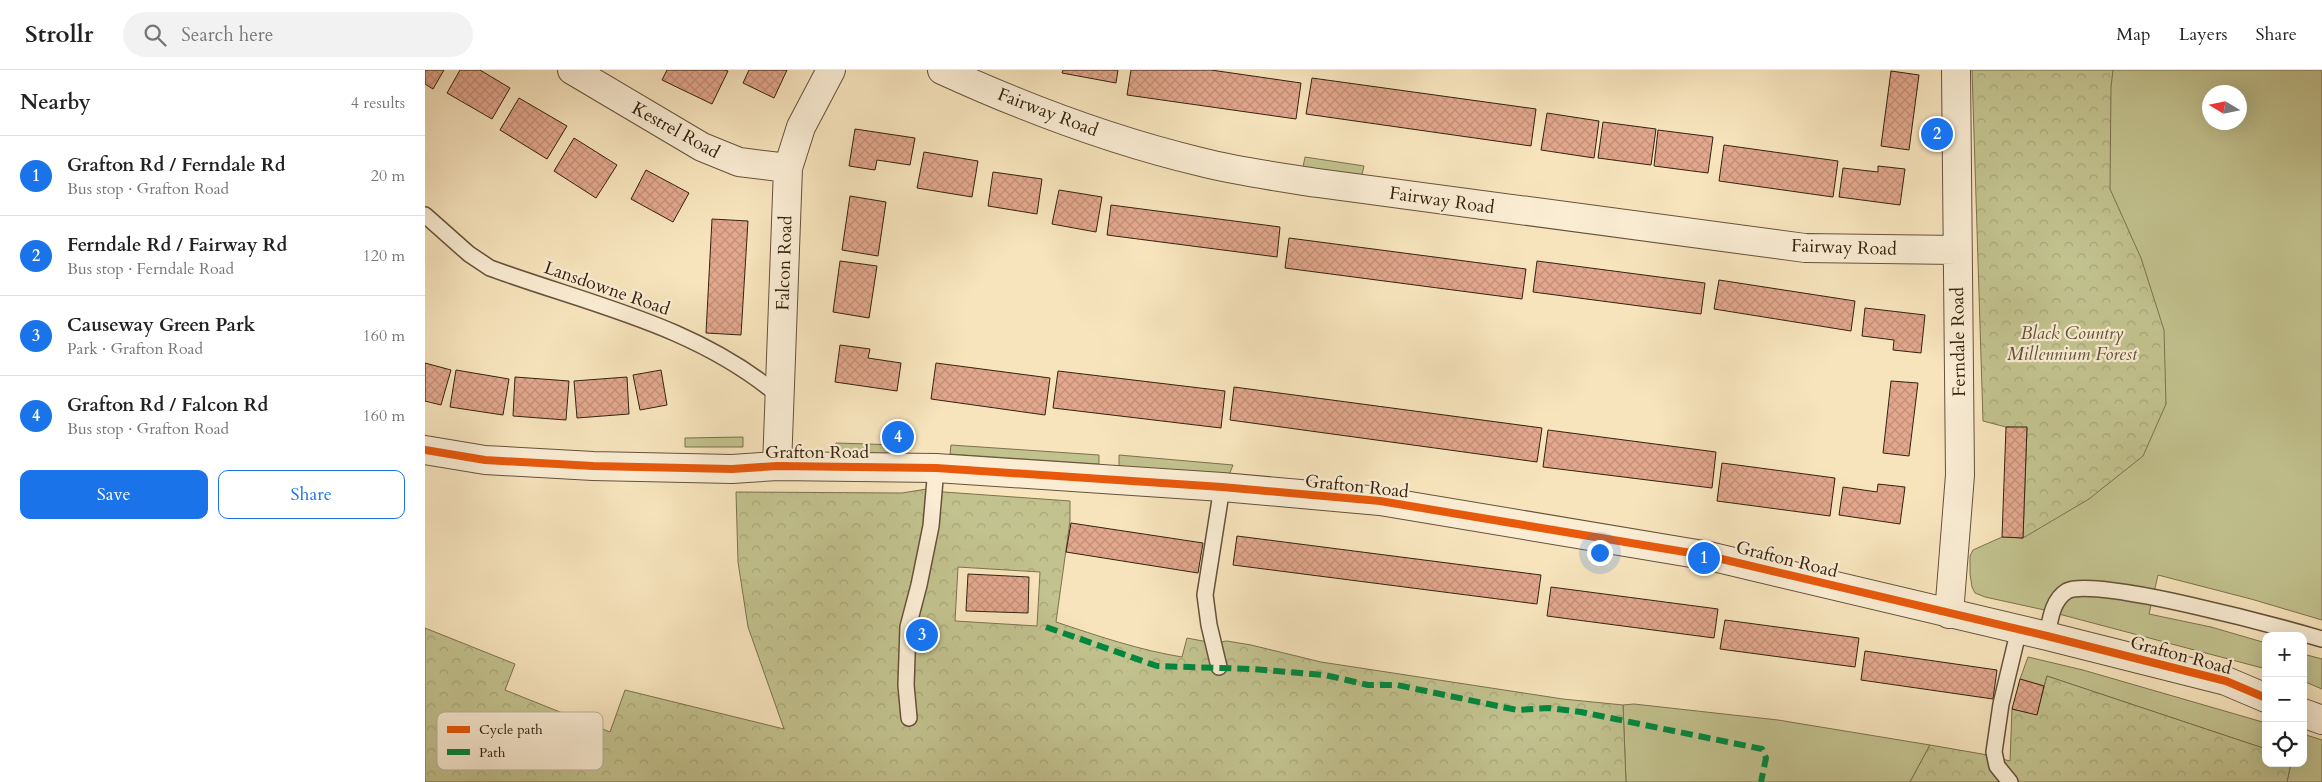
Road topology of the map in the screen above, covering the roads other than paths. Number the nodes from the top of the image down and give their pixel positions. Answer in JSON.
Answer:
{"nodes":[{"id":1,"x":572,"y":70,"type":"edge"},
{"id":2,"x":831,"y":70,"type":"edge"},
{"id":3,"x":943,"y":70,"type":"edge"},
{"id":4,"x":1956,"y":70,"type":"edge"},
{"id":5,"x":788,"y":168,"type":"junction"},
{"id":6,"x":425,"y":215,"type":"edge"},
{"id":7,"x":1957,"y":250,"type":"junction"},
{"id":8,"x":779,"y":396,"type":"junction"},
{"id":9,"x":425,"y":450,"type":"edge"},
{"id":10,"x":777,"y":466,"type":"junction"},
{"id":11,"x":936,"y":468,"type":"junction"},
{"id":12,"x":1222,"y":488,"type":"junction"},
{"id":13,"x":1949,"y":614,"type":"junction"},
{"id":14,"x":2019,"y":629,"type":"junction"},
{"id":15,"x":2047,"y":636,"type":"junction"},
{"id":16,"x":2322,"y":639,"type":"edge"},
{"id":17,"x":1219,"y":666,"type":"dead end"},
{"id":18,"x":2262,"y":696,"type":"edge"},
{"id":19,"x":2307,"y":714,"type":"edge"},
{"id":20,"x":909,"y":718,"type":"dead end"},
{"id":21,"x":2322,"y":720,"type":"edge"},
{"id":22,"x":2010,"y":782,"type":"edge"}],
"edges":[{"from":1,"to":5,"type":"street","name":"Kestrel Road"},
{"from":2,"to":5,"type":"street","name":"Falcon Road"},
{"from":3,"to":7,"type":"street","name":"Fairway Road"},
{"from":4,"to":7,"type":"street","name":"Ferndale Road"},
{"from":5,"to":8,"type":"street","name":"Falcon Road"},
{"from":6,"to":8,"type":"lane","name":"Lansdowne Road"},
{"from":7,"to":13,"type":"street","name":"Ferndale Road"},
{"from":8,"to":10,"type":"street","name":"Falcon Road"},
{"from":9,"to":10,"type":"street","name":"Grafton Road"},
{"from":10,"to":11,"type":"street","name":"Grafton Road"},
{"from":11,"to":12,"type":"street","name":"Grafton Road"},
{"from":11,"to":20,"type":"lane"},
{"from":12,"to":13,"type":"street","name":"Grafton Road"},
{"from":12,"to":17,"type":"lane"},
{"from":13,"to":14,"type":"street","name":"Grafton Road"},
{"from":14,"to":15,"type":"street","name":"Grafton Road"},
{"from":14,"to":22,"type":"lane"},
{"from":15,"to":16,"type":"lane"},
{"from":15,"to":18,"type":"street","name":"Grafton Road"},
{"from":19,"to":21,"type":"street"}]}
